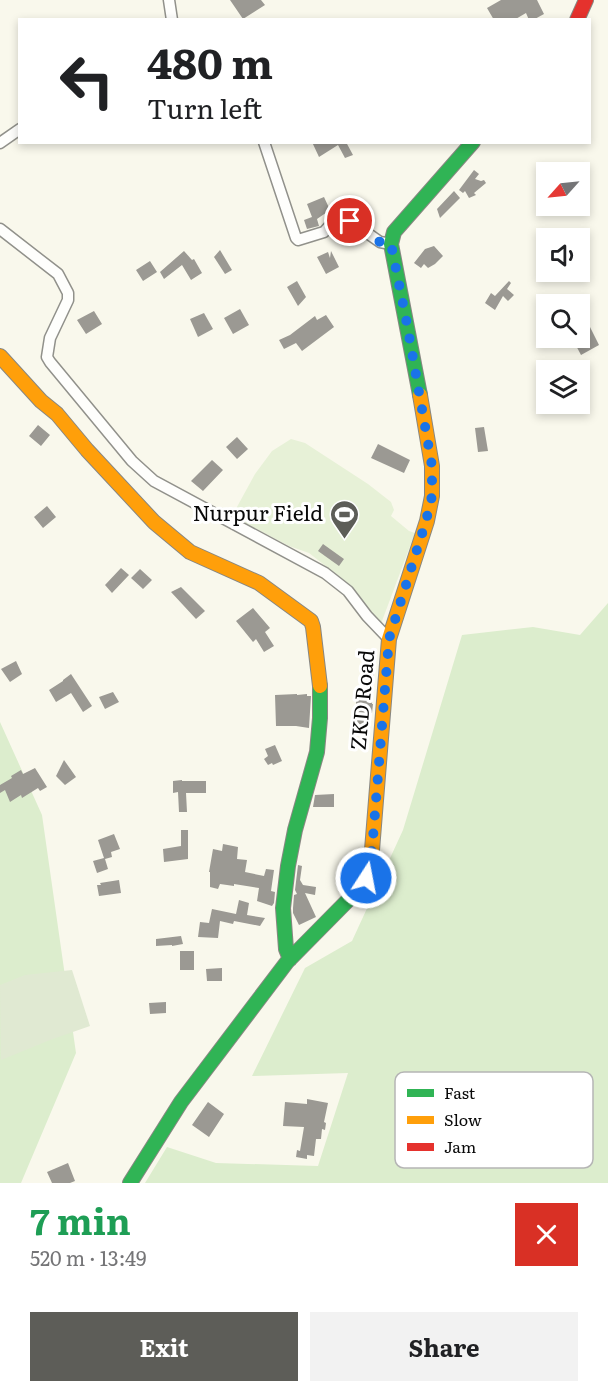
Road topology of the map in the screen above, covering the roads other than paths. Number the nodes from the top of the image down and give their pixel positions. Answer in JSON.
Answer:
{"nodes":[{"id":1,"x":169,"y":0,"type":"edge"},
{"id":2,"x":586,"y":0,"type":"edge"},
{"id":3,"x":172,"y":18,"type":"edge"},
{"id":4,"x":578,"y":18,"type":"edge"},
{"id":5,"x":18,"y":130,"type":"edge"},
{"id":6,"x":0,"y":143,"type":"edge"},
{"id":7,"x":265,"y":144,"type":"edge"},
{"id":8,"x":471,"y":144,"type":"edge"},
{"id":9,"x":0,"y":229,"type":"edge"},
{"id":10,"x":391,"y":244,"type":"junction"},
{"id":11,"x":0,"y":356,"type":"edge"},
{"id":12,"x":389,"y":639,"type":"junction"},
{"id":13,"x":290,"y":959,"type":"junction"},
{"id":14,"x":130,"y":1183,"type":"edge"}],
"edges":[{"from":1,"to":3,"type":"street"},
{"from":2,"to":4,"type":"main road"},
{"from":5,"to":6,"type":"street"},
{"from":7,"to":10,"type":"street"},
{"from":8,"to":10,"type":"main road"},
{"from":9,"to":12,"type":"street"},
{"from":10,"to":12,"type":"main road","name":"ZKD Road"},
{"from":11,"to":13,"type":"main road"},
{"from":12,"to":13,"type":"main road","name":"ZKD Road"},
{"from":13,"to":14,"type":"main road","name":"ZKD Road"}]}
